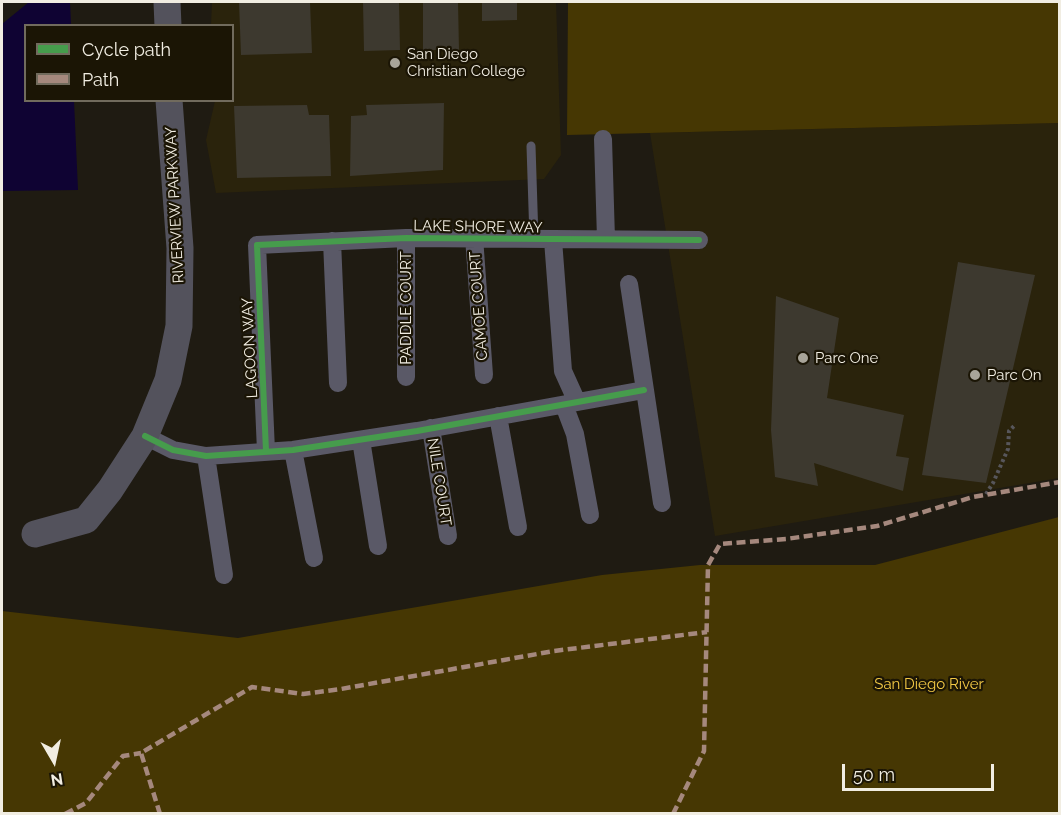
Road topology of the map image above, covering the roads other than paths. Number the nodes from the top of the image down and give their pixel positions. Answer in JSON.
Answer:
{"nodes":[{"id":1,"x":167,"y":2,"type":"edge"},
{"id":2,"x":168,"y":24,"type":"edge"},
{"id":3,"x":169,"y":102,"type":"edge"},
{"id":4,"x":603,"y":138,"type":"dead end"},
{"id":5,"x":531,"y":146,"type":"dead end"},
{"id":6,"x":474,"y":237,"type":"junction"},
{"id":7,"x":406,"y":238,"type":"junction"},
{"id":8,"x":534,"y":239,"type":"junction"},
{"id":9,"x":606,"y":239,"type":"junction"},
{"id":10,"x":553,"y":240,"type":"junction"},
{"id":11,"x":699,"y":240,"type":"dead end"},
{"id":12,"x":332,"y":241,"type":"junction"},
{"id":13,"x":257,"y":245,"type":"joint"},
{"id":14,"x":628,"y":284,"type":"dead end"},
{"id":15,"x":484,"y":375,"type":"dead end"},
{"id":16,"x":406,"y":377,"type":"dead end"},
{"id":17,"x":338,"y":383,"type":"dead end"},
{"id":18,"x":644,"y":390,"type":"junction"},
{"id":19,"x":571,"y":403,"type":"junction"},
{"id":20,"x":498,"y":416,"type":"junction"},
{"id":21,"x":430,"y":428,"type":"junction"},
{"id":22,"x":145,"y":436,"type":"junction"},
{"id":23,"x":361,"y":440,"type":"junction"},
{"id":24,"x":292,"y":450,"type":"junction"},
{"id":25,"x":266,"y":451,"type":"junction"},
{"id":26,"x":206,"y":456,"type":"junction"},
{"id":27,"x":662,"y":503,"type":"dead end"},
{"id":28,"x":590,"y":515,"type":"dead end"},
{"id":29,"x":518,"y":527,"type":"dead end"},
{"id":30,"x":35,"y":534,"type":"dead end"},
{"id":31,"x":448,"y":536,"type":"dead end"},
{"id":32,"x":378,"y":546,"type":"dead end"},
{"id":33,"x":314,"y":558,"type":"dead end"},
{"id":34,"x":224,"y":575,"type":"dead end"}],
"edges":[{"from":1,"to":2,"type":"street"},
{"from":3,"to":22,"type":"street","name":"RIVERVIEW PARKWAY"},
{"from":4,"to":9,"type":"street"},
{"from":5,"to":8,"type":"lane"},
{"from":6,"to":7,"type":"street","name":"LAKE SHORE WAY"},
{"from":6,"to":8,"type":"street","name":"LAKE SHORE WAY"},
{"from":6,"to":15,"type":"street","name":"CAMOE COURT"},
{"from":7,"to":12,"type":"street","name":"LAKE SHORE WAY"},
{"from":7,"to":16,"type":"street","name":"PADDLE COURT"},
{"from":8,"to":10,"type":"street","name":"LAKE SHORE WAY"},
{"from":9,"to":10,"type":"street","name":"LAKE SHORE WAY"},
{"from":9,"to":11,"type":"street","name":"LAKE SHORE WAY"},
{"from":10,"to":19,"type":"street"},
{"from":12,"to":13,"type":"street","name":"LAKE SHORE WAY"},
{"from":12,"to":17,"type":"street"},
{"from":13,"to":25,"type":"street","name":"LAGOON WAY"},
{"from":14,"to":18,"type":"street"},
{"from":18,"to":19,"type":"street"},
{"from":18,"to":27,"type":"street"},
{"from":19,"to":20,"type":"street"},
{"from":19,"to":28,"type":"street"},
{"from":20,"to":21,"type":"street"},
{"from":20,"to":29,"type":"street"},
{"from":21,"to":23,"type":"street"},
{"from":21,"to":31,"type":"street","name":"NILE COURT"},
{"from":22,"to":26,"type":"street"},
{"from":22,"to":30,"type":"street","name":"RIVERVIEW PARKWAY"},
{"from":23,"to":24,"type":"street"},
{"from":23,"to":32,"type":"street"},
{"from":24,"to":25,"type":"street"},
{"from":24,"to":33,"type":"street"},
{"from":25,"to":26,"type":"street"},
{"from":26,"to":34,"type":"street"}]}
